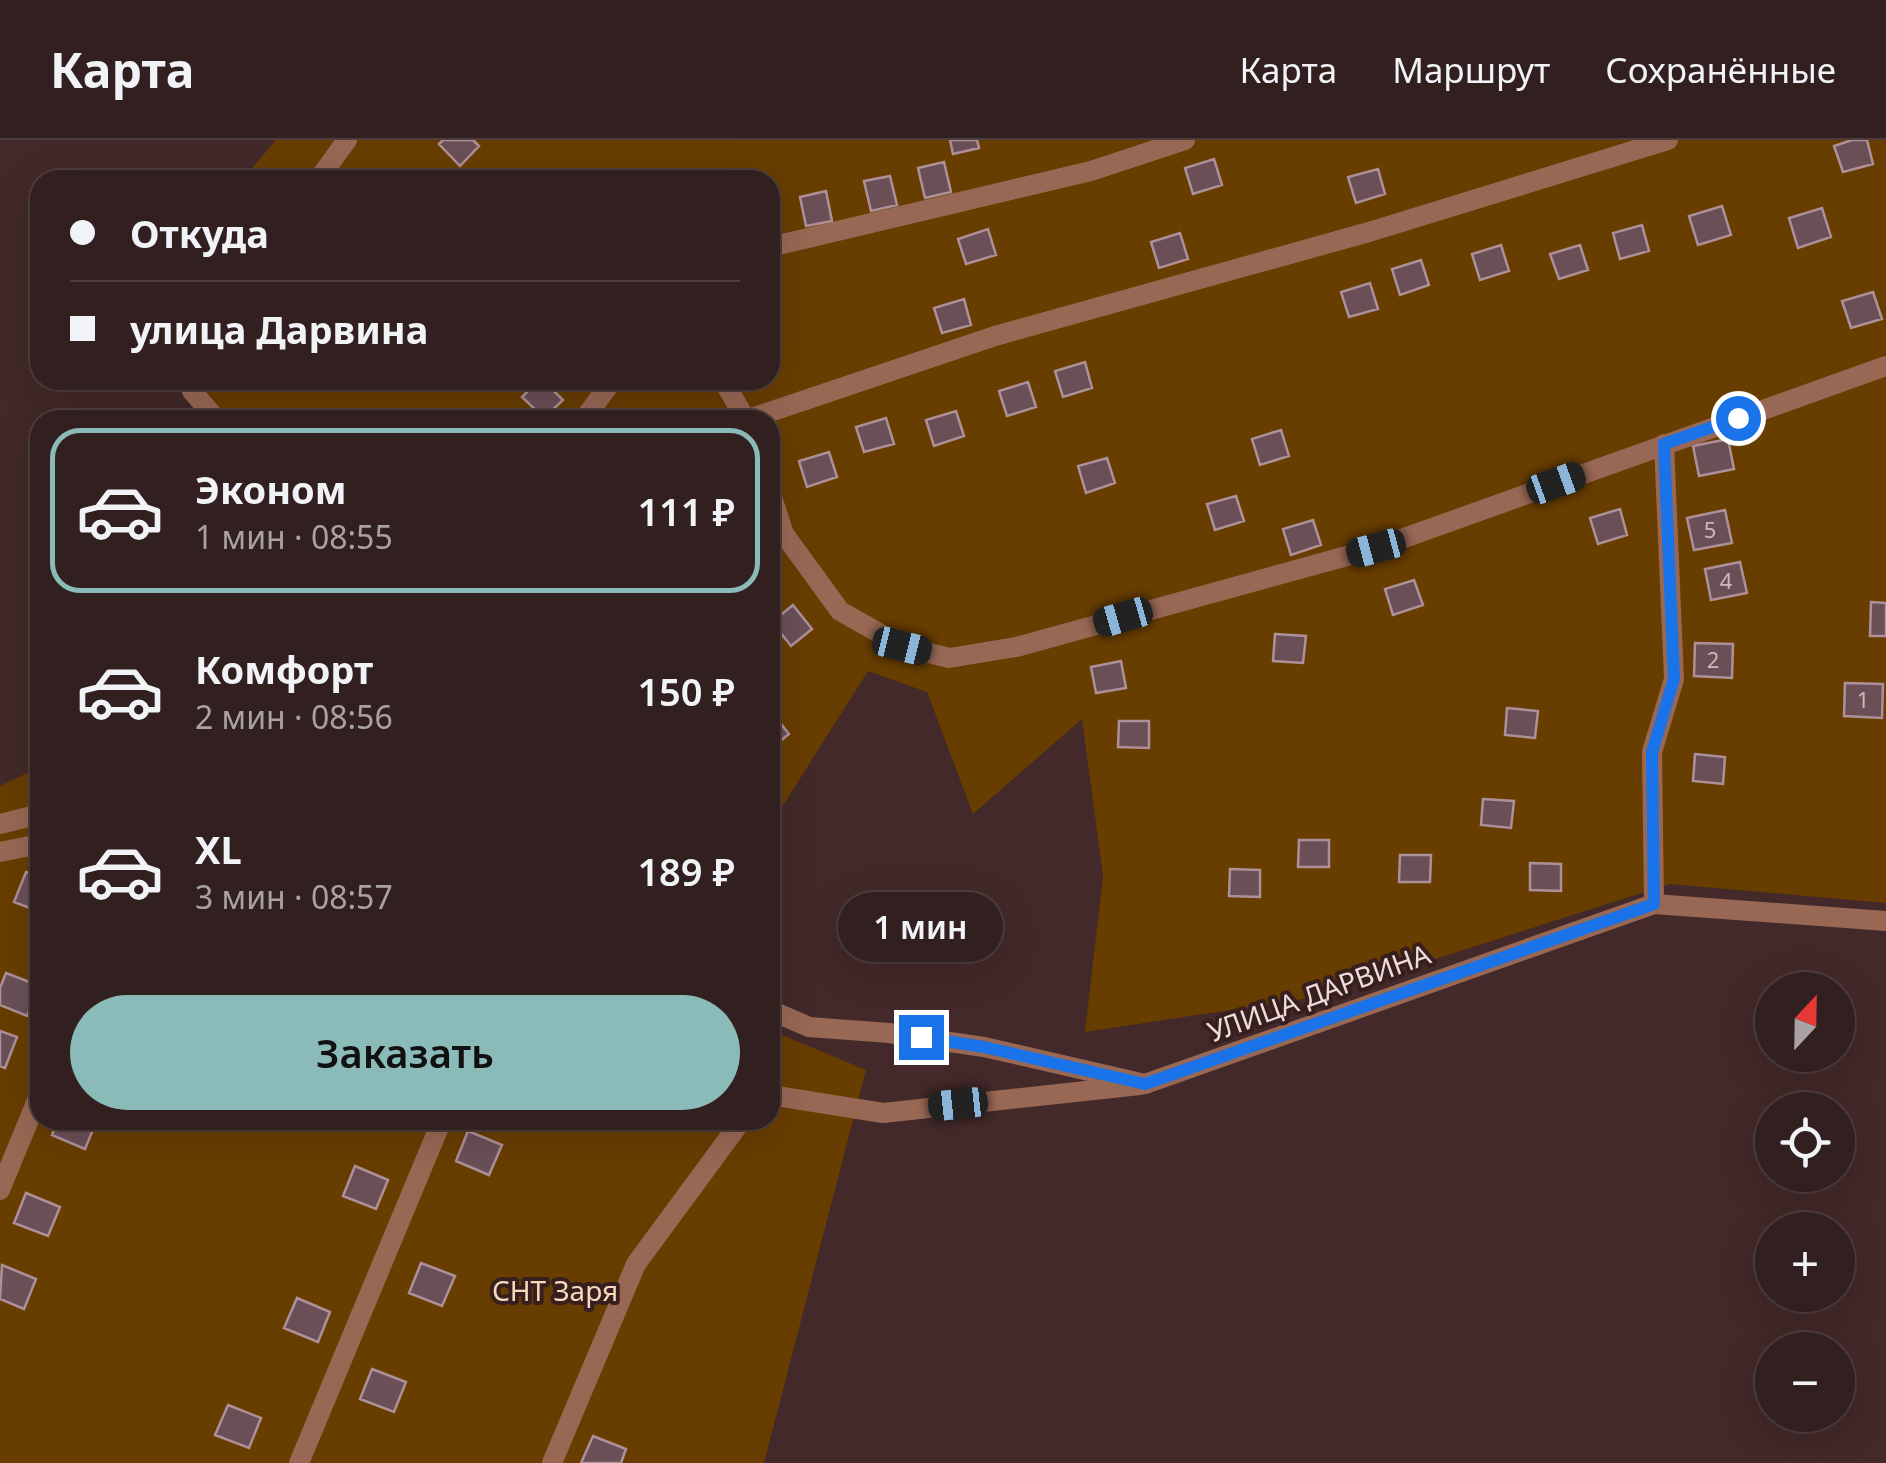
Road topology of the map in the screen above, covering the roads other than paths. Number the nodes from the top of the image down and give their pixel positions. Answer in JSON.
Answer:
{"nodes":[{"id":1,"x":347,"y":140,"type":"edge"},
{"id":2,"x":1186,"y":140,"type":"edge"},
{"id":3,"x":1668,"y":140,"type":"edge"},
{"id":4,"x":325,"y":170,"type":"edge"},
{"id":5,"x":780,"y":245,"type":"edge"},
{"id":6,"x":1886,"y":366,"type":"edge"},
{"id":7,"x":192,"y":390,"type":"edge"},
{"id":8,"x":208,"y":410,"type":"edge"},
{"id":9,"x":776,"y":410,"type":"edge"},
{"id":10,"x":1664,"y":444,"type":"junction"},
{"id":11,"x":780,"y":522,"type":"edge"},
{"id":12,"x":30,"y":816,"type":"edge"},
{"id":13,"x":0,"y":824,"type":"edge"},
{"id":14,"x":30,"y":846,"type":"edge"},
{"id":15,"x":0,"y":852,"type":"edge"},
{"id":16,"x":1654,"y":904,"type":"junction"},
{"id":17,"x":1886,"y":922,"type":"edge"},
{"id":18,"x":780,"y":1014,"type":"edge"},
{"id":19,"x":1145,"y":1084,"type":"junction"},
{"id":20,"x":780,"y":1097,"type":"edge"},
{"id":21,"x":30,"y":1117,"type":"edge"},
{"id":22,"x":438,"y":1130,"type":"edge"},
{"id":23,"x":735,"y":1130,"type":"edge"},
{"id":24,"x":0,"y":1190,"type":"edge"},
{"id":25,"x":299,"y":1463,"type":"edge"},
{"id":26,"x":552,"y":1463,"type":"edge"}],
"edges":[{"from":1,"to":4,"type":"street"},
{"from":2,"to":5,"type":"street"},
{"from":3,"to":9,"type":"street"},
{"from":6,"to":10,"type":"street"},
{"from":7,"to":8,"type":"street"},
{"from":10,"to":11,"type":"street"},
{"from":10,"to":16,"type":"street"},
{"from":12,"to":13,"type":"street"},
{"from":14,"to":15,"type":"street"},
{"from":16,"to":17,"type":"street","name":"УЛИЦА ДАРВИНА"},
{"from":16,"to":19,"type":"street","name":"УЛИЦА ДАРВИНА"},
{"from":18,"to":19,"type":"street"},
{"from":19,"to":20,"type":"street","name":"УЛИЦА ДАРВИНА"},
{"from":21,"to":24,"type":"street"},
{"from":22,"to":25,"type":"street"},
{"from":23,"to":26,"type":"street"}]}
